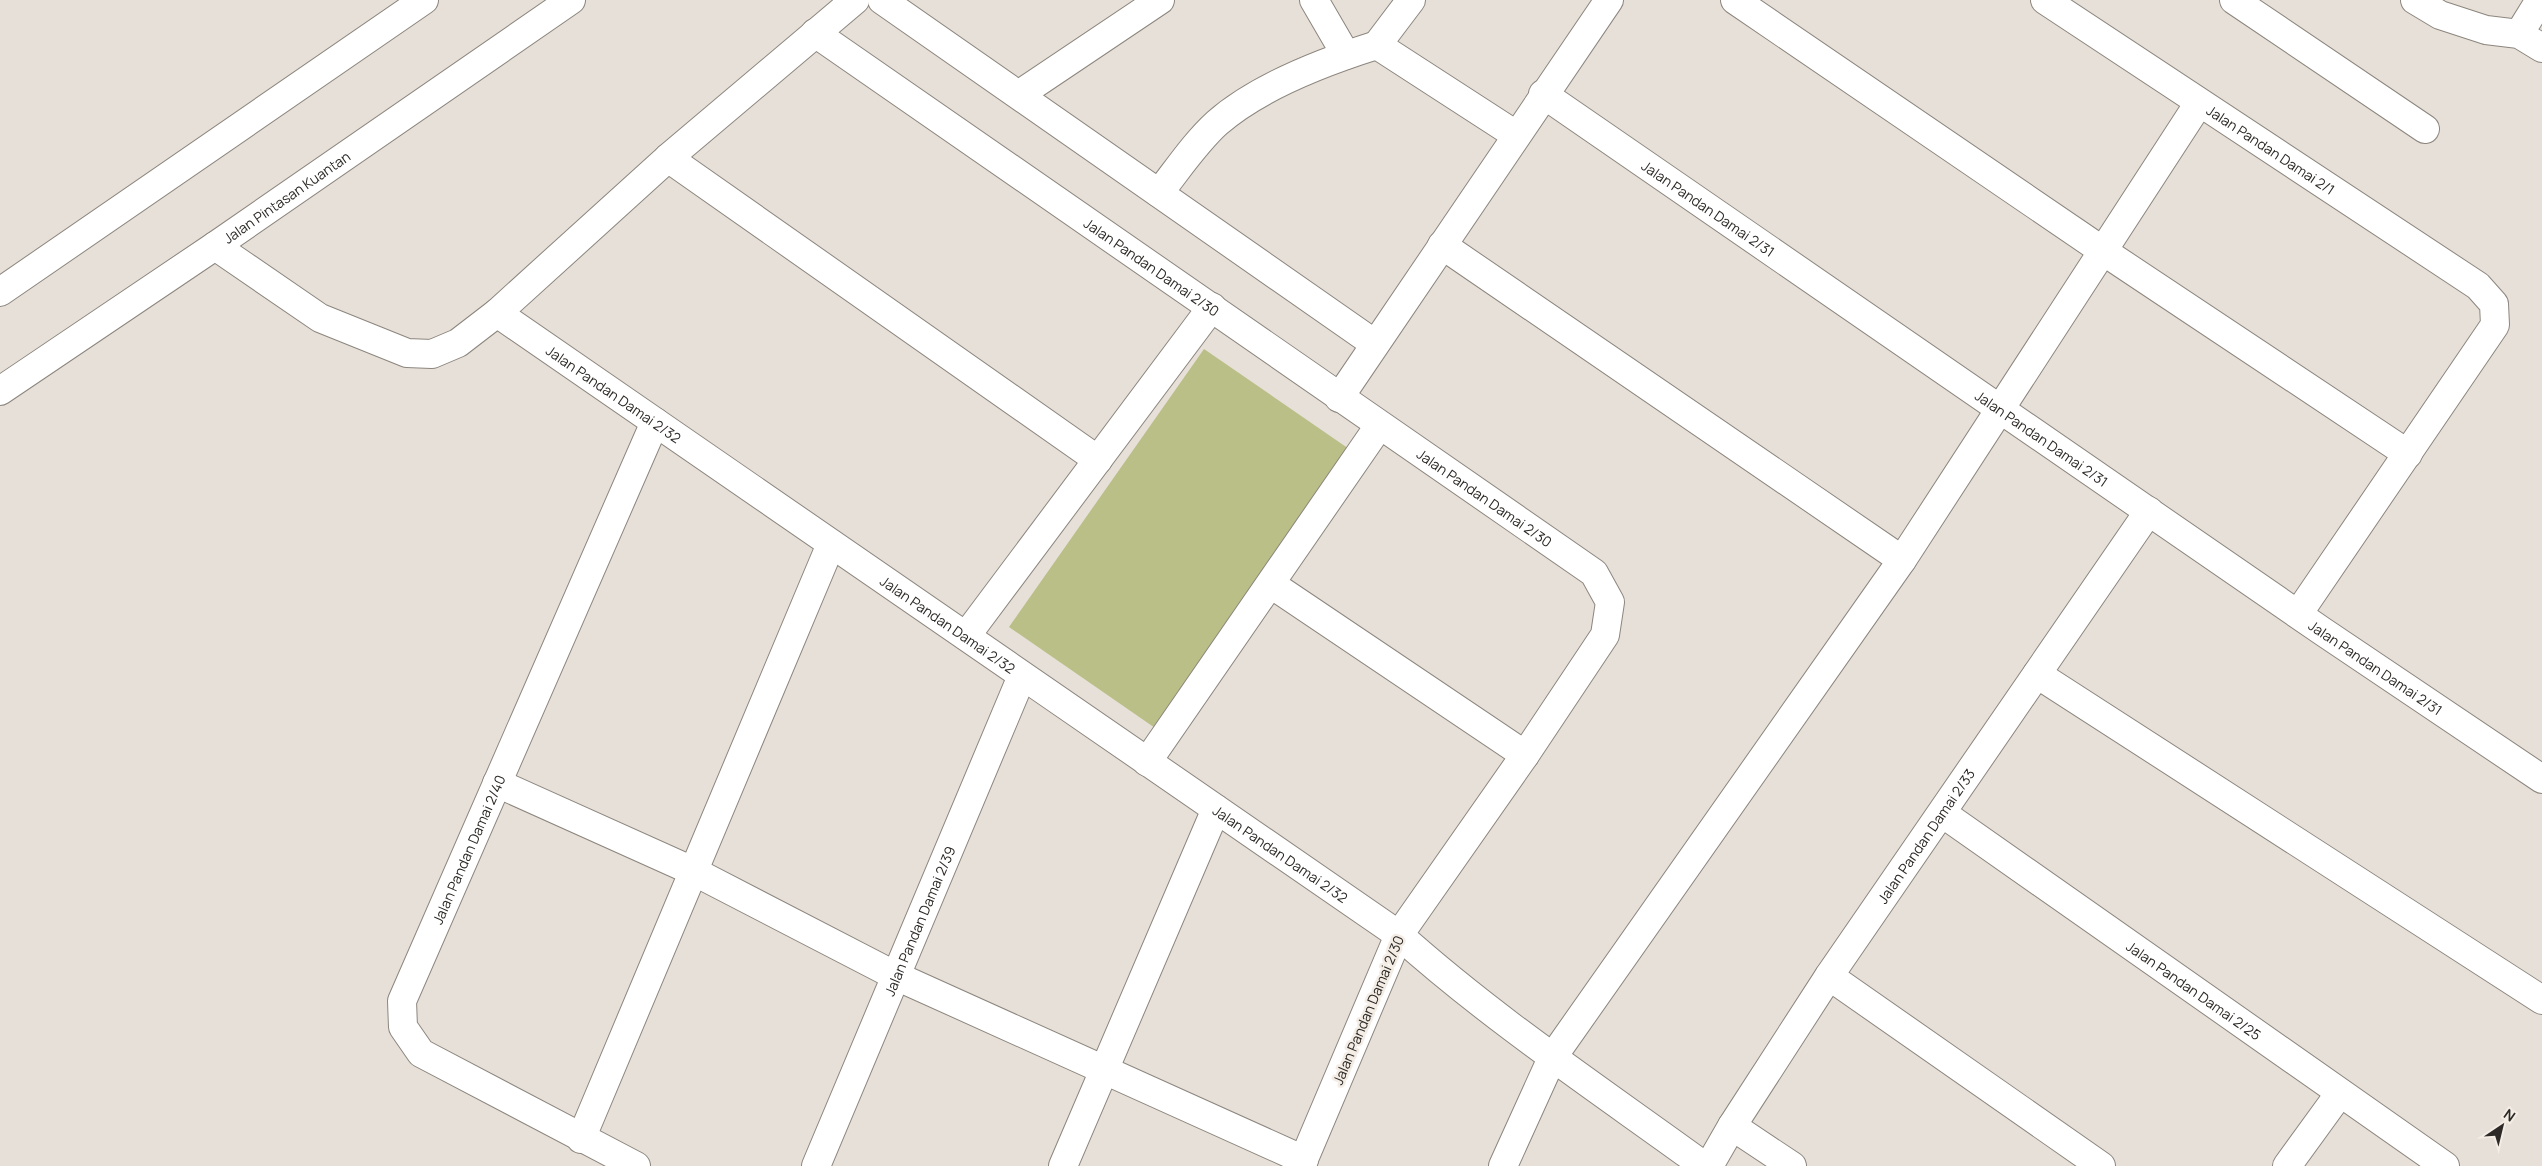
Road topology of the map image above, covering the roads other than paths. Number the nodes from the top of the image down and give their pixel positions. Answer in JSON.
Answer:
{"nodes":[{"id":1,"x":424,"y":0,"type":"edge"},
{"id":2,"x":571,"y":0,"type":"edge"},
{"id":3,"x":854,"y":0,"type":"edge"},
{"id":4,"x":882,"y":0,"type":"edge"},
{"id":5,"x":1160,"y":0,"type":"edge"},
{"id":6,"x":1314,"y":0,"type":"edge"},
{"id":7,"x":1411,"y":0,"type":"edge"},
{"id":8,"x":1608,"y":0,"type":"edge"},
{"id":9,"x":1735,"y":0,"type":"edge"},
{"id":10,"x":2045,"y":0,"type":"edge"},
{"id":11,"x":2234,"y":0,"type":"edge"},
{"id":12,"x":2415,"y":0,"type":"edge"},
{"id":13,"x":2540,"y":0,"type":"edge"},
{"id":14,"x":815,"y":33,"type":"junction"},
{"id":15,"x":2519,"y":34,"type":"junction"},
{"id":16,"x":1377,"y":45,"type":"junction"},
{"id":17,"x":2542,"y":48,"type":"edge"},
{"id":18,"x":1346,"y":55,"type":"junction"},
{"id":19,"x":1020,"y":94,"type":"junction"},
{"id":20,"x":1543,"y":94,"type":"junction"},
{"id":21,"x":2199,"y":103,"type":"junction"},
{"id":22,"x":2425,"y":129,"type":"dead end"},
{"id":23,"x":1516,"y":135,"type":"junction"},
{"id":24,"x":668,"y":158,"type":"junction"},
{"id":25,"x":1159,"y":193,"type":"junction"},
{"id":26,"x":1442,"y":245,"type":"junction"},
{"id":27,"x":215,"y":246,"type":"junction"},
{"id":28,"x":2103,"y":251,"type":"junction"},
{"id":29,"x":0,"y":292,"type":"edge"},
{"id":30,"x":1212,"y":308,"type":"junction"},
{"id":31,"x":496,"y":313,"type":"junction"},
{"id":32,"x":1375,"y":344,"type":"junction"},
{"id":33,"x":0,"y":391,"type":"edge"},
{"id":34,"x":1339,"y":398,"type":"junction"},
{"id":35,"x":2000,"y":409,"type":"junction"},
{"id":36,"x":655,"y":422,"type":"junction"},
{"id":37,"x":1380,"y":426,"type":"junction"},
{"id":38,"x":2408,"y":454,"type":"junction"},
{"id":39,"x":1098,"y":460,"type":"junction"},
{"id":40,"x":2149,"y":512,"type":"junction"},
{"id":41,"x":831,"y":544,"type":"junction"},
{"id":42,"x":1902,"y":560,"type":"junction"},
{"id":43,"x":1270,"y":584,"type":"junction"},
{"id":44,"x":2298,"y":614,"type":"junction"},
{"id":45,"x":966,"y":636,"type":"junction"},
{"id":46,"x":2037,"y":674,"type":"junction"},
{"id":47,"x":1022,"y":676,"type":"junction"},
{"id":48,"x":1525,"y":756,"type":"junction"},
{"id":49,"x":1147,"y":762,"type":"junction"},
{"id":50,"x":2542,"y":779,"type":"edge"},
{"id":51,"x":496,"y":783,"type":"junction"},
{"id":52,"x":1216,"y":809,"type":"junction"},
{"id":53,"x":1942,"y":814,"type":"junction"},
{"id":54,"x":695,"y":872,"type":"junction"},
{"id":55,"x":1399,"y":935,"type":"junction"},
{"id":56,"x":896,"y":976,"type":"junction"},
{"id":57,"x":1830,"y":976,"type":"junction"},
{"id":58,"x":2542,"y":1000,"type":"edge"},
{"id":59,"x":1552,"y":1058,"type":"junction"},
{"id":60,"x":1104,"y":1070,"type":"junction"},
{"id":61,"x":2340,"y":1092,"type":"junction"},
{"id":62,"x":1732,"y":1126,"type":"junction"},
{"id":63,"x":581,"y":1139,"type":"junction"},
{"id":64,"x":1302,"y":1163,"type":"edge"},
{"id":65,"x":636,"y":1166,"type":"edge"},
{"id":66,"x":816,"y":1166,"type":"edge"},
{"id":67,"x":1063,"y":1166,"type":"edge"},
{"id":68,"x":1503,"y":1166,"type":"edge"},
{"id":69,"x":1704,"y":1166,"type":"edge"},
{"id":70,"x":1709,"y":1166,"type":"edge"},
{"id":71,"x":1792,"y":1166,"type":"edge"},
{"id":72,"x":2101,"y":1166,"type":"edge"},
{"id":73,"x":2288,"y":1166,"type":"edge"},
{"id":74,"x":2445,"y":1166,"type":"edge"}],
"edges":[{"from":1,"to":29,"type":"main road"},
{"from":2,"to":27,"type":"main road","name":"Jalan Pintasan Kuantan"},
{"from":3,"to":14,"type":"main road"},
{"from":4,"to":19,"type":"main road"},
{"from":5,"to":19,"type":"main road"},
{"from":6,"to":18,"type":"main road"},
{"from":7,"to":16,"type":"main road"},
{"from":8,"to":20,"type":"main road"},
{"from":9,"to":28,"type":"main road"},
{"from":10,"to":21,"type":"main road","name":"Jalan Pandan Damai 2/1"},
{"from":11,"to":22,"type":"main road"},
{"from":12,"to":15,"type":"main road"},
{"from":13,"to":15,"type":"main road"},
{"from":14,"to":24,"type":"main road"},
{"from":14,"to":30,"type":"main road","name":"Jalan Pandan Damai 2/30"},
{"from":15,"to":17,"type":"main road"},
{"from":16,"to":18,"type":"main road"},
{"from":16,"to":23,"type":"main road"},
{"from":18,"to":25,"type":"main road"},
{"from":19,"to":25,"type":"main road"},
{"from":20,"to":23,"type":"main road"},
{"from":20,"to":35,"type":"main road","name":"Jalan Pandan Damai 2/31"},
{"from":21,"to":28,"type":"main road"},
{"from":21,"to":38,"type":"main road","name":"Jalan Pandan Damai 2/1"},
{"from":23,"to":26,"type":"main road"},
{"from":24,"to":31,"type":"main road"},
{"from":24,"to":39,"type":"main road"},
{"from":25,"to":32,"type":"main road"},
{"from":26,"to":32,"type":"main road"},
{"from":26,"to":42,"type":"main road"},
{"from":27,"to":31,"type":"main road"},
{"from":27,"to":33,"type":"main road","name":"Jalan Pintasan Kuantan"},
{"from":28,"to":35,"type":"main road"},
{"from":28,"to":38,"type":"main road"},
{"from":30,"to":34,"type":"main road","name":"Jalan Pandan Damai 2/30"},
{"from":30,"to":39,"type":"main road"},
{"from":31,"to":36,"type":"main road","name":"Jalan Pandan Damai 2/32"},
{"from":32,"to":34,"type":"main road"},
{"from":34,"to":37,"type":"main road","name":"Jalan Pandan Damai 2/30"},
{"from":35,"to":40,"type":"main road","name":"Jalan Pandan Damai 2/31"},
{"from":35,"to":42,"type":"main road"},
{"from":36,"to":41,"type":"main road","name":"Jalan Pandan Damai 2/32"},
{"from":36,"to":51,"type":"main road","name":"Jalan Pandan Damai 2/40"},
{"from":37,"to":43,"type":"main road"},
{"from":37,"to":48,"type":"main road","name":"Jalan Pandan Damai 2/30"},
{"from":38,"to":44,"type":"main road"},
{"from":39,"to":45,"type":"main road"},
{"from":40,"to":44,"type":"main road","name":"Jalan Pandan Damai 2/31"},
{"from":40,"to":46,"type":"main road","name":"Jalan Pandan Damai 2/33"},
{"from":41,"to":45,"type":"main road","name":"Jalan Pandan Damai 2/32"},
{"from":41,"to":54,"type":"main road"},
{"from":42,"to":59,"type":"main road"},
{"from":43,"to":48,"type":"main road"},
{"from":43,"to":49,"type":"main road"},
{"from":44,"to":50,"type":"main road","name":"Jalan Pandan Damai 2/31"},
{"from":45,"to":47,"type":"main road","name":"Jalan Pandan Damai 2/32"},
{"from":46,"to":53,"type":"main road","name":"Jalan Pandan Damai 2/33"},
{"from":46,"to":58,"type":"main road"},
{"from":47,"to":49,"type":"main road","name":"Jalan Pandan Damai 2/32"},
{"from":47,"to":56,"type":"main road","name":"Jalan Pandan Damai 2/39"},
{"from":48,"to":55,"type":"main road","name":"Jalan Pandan Damai 2/30"},
{"from":49,"to":52,"type":"main road","name":"Jalan Pandan Damai 2/32"},
{"from":51,"to":54,"type":"main road"},
{"from":51,"to":63,"type":"main road","name":"Jalan Pandan Damai 2/40"},
{"from":52,"to":55,"type":"main road","name":"Jalan Pandan Damai 2/32"},
{"from":52,"to":60,"type":"main road"},
{"from":53,"to":57,"type":"main road","name":"Jalan Pandan Damai 2/33"},
{"from":53,"to":61,"type":"main road","name":"Jalan Pandan Damai 2/25"},
{"from":54,"to":56,"type":"main road"},
{"from":54,"to":63,"type":"main road"},
{"from":55,"to":59,"type":"main road","name":"Jalan Pandan Damai 2/32"},
{"from":55,"to":64,"type":"main road","name":"Jalan Pandan Damai 2/30"},
{"from":56,"to":60,"type":"main road"},
{"from":56,"to":66,"type":"main road","name":"Jalan Pandan Damai 2/39"},
{"from":57,"to":62,"type":"main road","name":"Jalan Pandan Damai 2/33"},
{"from":57,"to":72,"type":"main road"},
{"from":59,"to":68,"type":"main road"},
{"from":59,"to":69,"type":"main road","name":"Jalan Pandan Damai 2/32"},
{"from":60,"to":64,"type":"main road"},
{"from":60,"to":67,"type":"main road"},
{"from":61,"to":73,"type":"main road"},
{"from":61,"to":74,"type":"main road","name":"Jalan Pandan Damai 2/25"},
{"from":62,"to":70,"type":"main road","name":"Jalan Pandan Damai 2/33"},
{"from":62,"to":71,"type":"main road"},
{"from":63,"to":65,"type":"main road","name":"Jalan Pandan Damai 2/40"}]}
